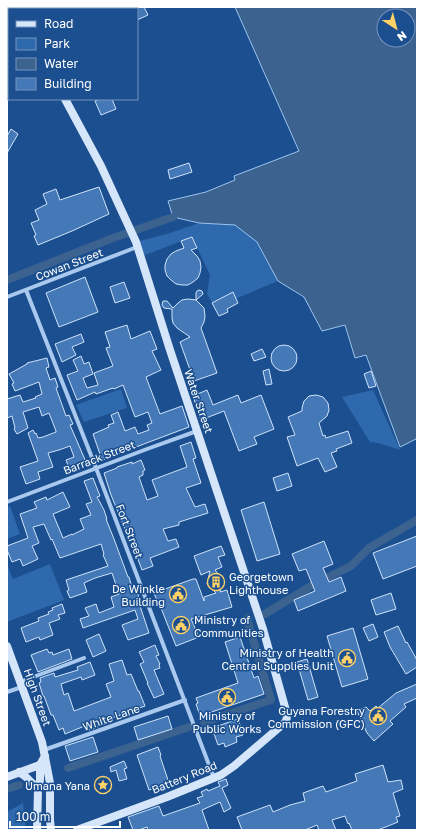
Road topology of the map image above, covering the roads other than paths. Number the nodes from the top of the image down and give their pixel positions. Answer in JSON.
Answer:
{"nodes":[{"id":1,"x":66,"y":100,"type":"edge"},
{"id":2,"x":137,"y":244,"type":"junction"},
{"id":3,"x":26,"y":290,"type":"junction"},
{"id":4,"x":7,"y":297,"type":"edge"},
{"id":5,"x":198,"y":431,"type":"junction"},
{"id":6,"x":96,"y":468,"type":"junction"},
{"id":7,"x":7,"y":502,"type":"edge"},
{"id":8,"x":7,"y":646,"type":"edge"},
{"id":9,"x":84,"y":658,"type":"dead end"},
{"id":10,"x":21,"y":684,"type":"junction"},
{"id":11,"x":7,"y":692,"type":"edge"},
{"id":12,"x":185,"y":700,"type":"junction"},
{"id":13,"x":286,"y":721,"type":"joint"},
{"id":14,"x":44,"y":758,"type":"junction"},
{"id":15,"x":19,"y":772,"type":"junction"},
{"id":16,"x":7,"y":777,"type":"edge"},
{"id":17,"x":214,"y":778,"type":"junction"},
{"id":18,"x":38,"y":789,"type":"junction"},
{"id":19,"x":37,"y":830,"type":"edge"},
{"id":20,"x":51,"y":830,"type":"edge"},
{"id":21,"x":77,"y":830,"type":"edge"}],
"edges":[{"from":1,"to":2,"type":"street","name":"Water Street"},
{"from":2,"to":3,"type":"street","name":"Cowan Street"},
{"from":2,"to":5,"type":"street","name":"Water Street"},
{"from":3,"to":4,"type":"street","name":"Cowan Street"},
{"from":3,"to":6,"type":"street","name":"Fort Street"},
{"from":5,"to":6,"type":"street","name":"Barrack Street"},
{"from":5,"to":13,"type":"street","name":"Water Street"},
{"from":6,"to":7,"type":"street","name":"Barrack Street"},
{"from":6,"to":12,"type":"street","name":"Fort Street"},
{"from":8,"to":10,"type":"street","name":"High Street"},
{"from":9,"to":10,"type":"street"},
{"from":10,"to":11,"type":"street"},
{"from":10,"to":14,"type":"street","name":"High Street"},
{"from":12,"to":14,"type":"street","name":"White Lane"},
{"from":12,"to":17,"type":"street","name":"Fort Street"},
{"from":13,"to":17,"type":"street","name":"Battery Road"},
{"from":14,"to":15,"type":"street"},
{"from":14,"to":18,"type":"street","name":"High Street"},
{"from":14,"to":20,"type":"street","name":"High Street"},
{"from":15,"to":16,"type":"street"},
{"from":15,"to":18,"type":"street"},
{"from":17,"to":21,"type":"street","name":"Battery Road"},
{"from":18,"to":19,"type":"street","name":"High Street"}]}
